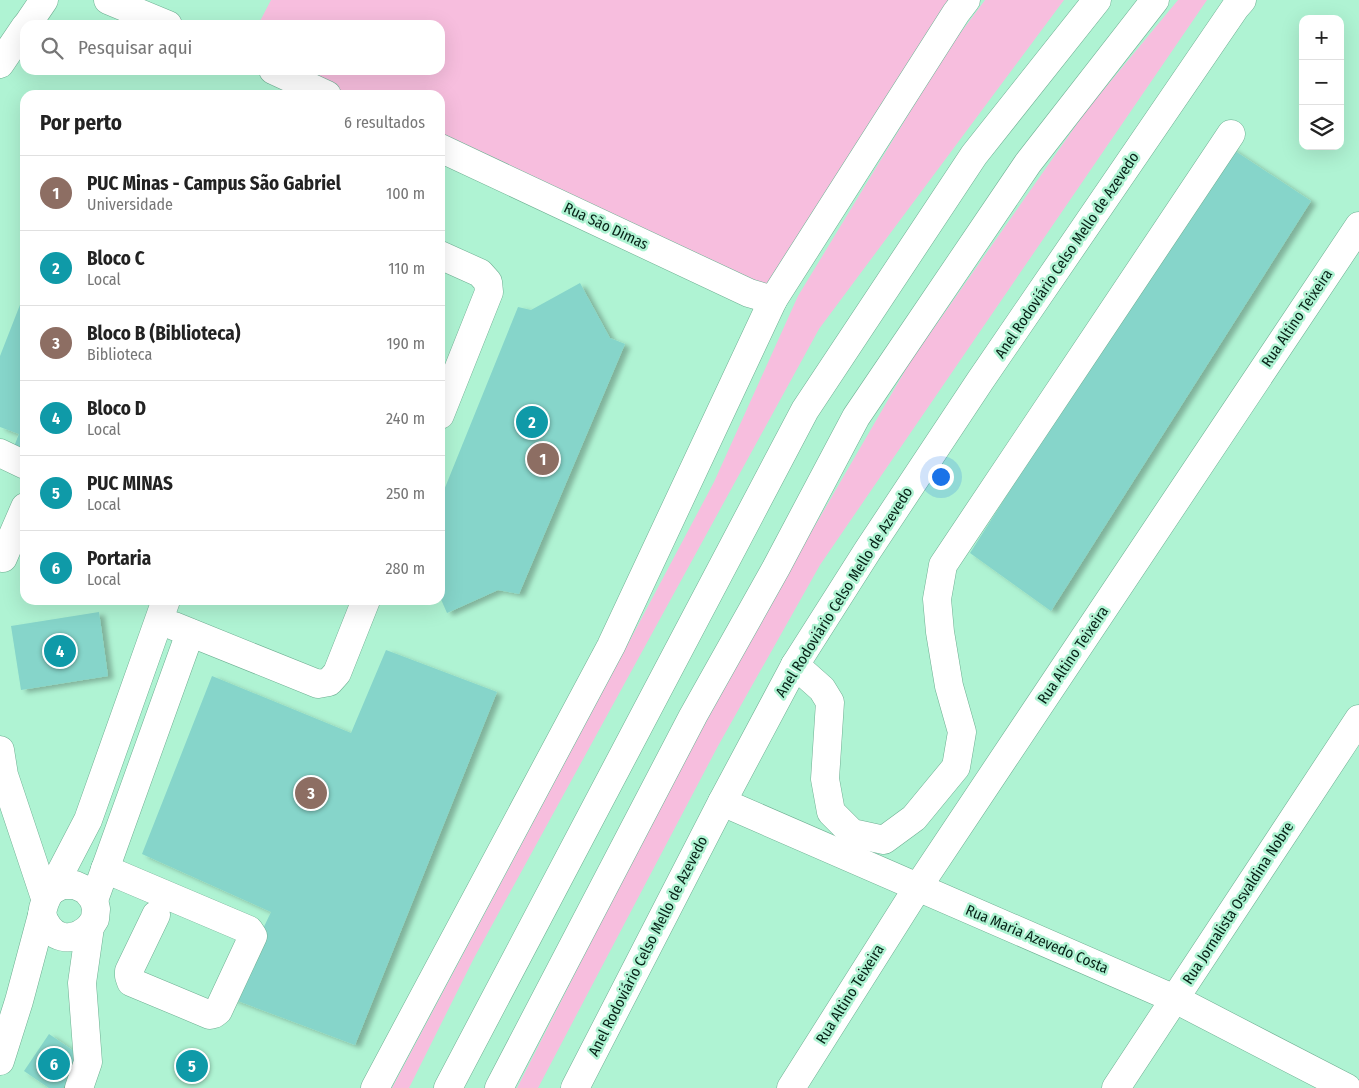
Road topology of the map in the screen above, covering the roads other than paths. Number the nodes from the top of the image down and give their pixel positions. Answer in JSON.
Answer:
{"nodes":[{"id":1,"x":44,"y":0,"type":"edge"},
{"id":2,"x":108,"y":0,"type":"edge"},
{"id":3,"x":966,"y":0,"type":"edge"},
{"id":4,"x":1097,"y":0,"type":"edge"},
{"id":5,"x":1155,"y":0,"type":"edge"},
{"id":6,"x":1242,"y":0,"type":"edge"},
{"id":7,"x":30,"y":20,"type":"edge"},
{"id":8,"x":156,"y":20,"type":"edge"},
{"id":9,"x":20,"y":35,"type":"edge"},
{"id":10,"x":0,"y":64,"type":"edge"},
{"id":11,"x":284,"y":75,"type":"edge"},
{"id":12,"x":316,"y":90,"type":"edge"},
{"id":13,"x":1231,"y":134,"type":"dead end"},
{"id":14,"x":445,"y":150,"type":"edge"},
{"id":15,"x":1359,"y":226,"type":"edge"},
{"id":16,"x":445,"y":257,"type":"edge"},
{"id":17,"x":774,"y":300,"type":"junction"},
{"id":18,"x":445,"y":402,"type":"edge"},
{"id":19,"x":0,"y":453,"type":"edge"},
{"id":20,"x":20,"y":463,"type":"edge"},
{"id":21,"x":20,"y":518,"type":"edge"},
{"id":22,"x":1,"y":561,"type":"edge"},
{"id":23,"x":364,"y":605,"type":"edge"},
{"id":24,"x":162,"y":610,"type":"edge"},
{"id":25,"x":190,"y":633,"type":"junction"},
{"id":26,"x":795,"y":665,"type":"junction"},
{"id":27,"x":1359,"y":719,"type":"edge"},
{"id":28,"x":0,"y":750,"type":"edge"},
{"id":29,"x":722,"y":802,"type":"junction"},
{"id":30,"x":105,"y":869,"type":"junction"},
{"id":31,"x":918,"y":887,"type":"junction"},
{"id":32,"x":94,"y":900,"type":"junction"},
{"id":33,"x":46,"y":901,"type":"junction"},
{"id":34,"x":156,"y":915,"type":"dead end"},
{"id":35,"x":90,"y":927,"type":"junction"},
{"id":36,"x":1175,"y":999,"type":"junction"},
{"id":37,"x":10,"y":1000,"type":"edge"},
{"id":38,"x":0,"y":1061,"type":"edge"},
{"id":39,"x":79,"y":1088,"type":"edge"},
{"id":40,"x":375,"y":1088,"type":"edge"},
{"id":41,"x":448,"y":1088,"type":"edge"},
{"id":42,"x":499,"y":1088,"type":"edge"},
{"id":43,"x":575,"y":1088,"type":"edge"},
{"id":44,"x":791,"y":1088,"type":"edge"},
{"id":45,"x":1116,"y":1088,"type":"edge"},
{"id":46,"x":1347,"y":1088,"type":"edge"}],
"edges":[{"from":1,"to":7,"type":"main road"},
{"from":2,"to":8,"type":"main road"},
{"from":3,"to":17,"type":"main road"},
{"from":4,"to":41,"type":"main road"},
{"from":5,"to":42,"type":"main road"},
{"from":6,"to":26,"type":"main road","name":"Anel Rodoviário Celso Mello de Azevedo"},
{"from":9,"to":10,"type":"main road"},
{"from":11,"to":12,"type":"main road"},
{"from":13,"to":26,"type":"main road"},
{"from":14,"to":17,"type":"main road","name":"Rua São Dimas"},
{"from":15,"to":31,"type":"main road","name":"Rua Altino Teixeira"},
{"from":16,"to":18,"type":"main road"},
{"from":17,"to":40,"type":"main road"},
{"from":19,"to":20,"type":"main road"},
{"from":21,"to":22,"type":"main road"},
{"from":23,"to":25,"type":"main road"},
{"from":24,"to":25,"type":"main road"},
{"from":24,"to":33,"type":"main road"},
{"from":25,"to":30,"type":"main road"},
{"from":26,"to":29,"type":"main road","name":"Anel Rodoviário Celso Mello de Azevedo"},
{"from":27,"to":36,"type":"main road","name":"Rua Jornalista Osvaldina Nobre"},
{"from":28,"to":33,"type":"main road"},
{"from":29,"to":31,"type":"main road","name":"Rua Maria Azevedo Costa"},
{"from":29,"to":43,"type":"main road","name":"Anel Rodoviário Celso Mello de Azevedo"},
{"from":30,"to":32,"type":"main road"},
{"from":30,"to":34,"type":"main road"},
{"from":31,"to":36,"type":"main road","name":"Rua Maria Azevedo Costa"},
{"from":31,"to":44,"type":"main road","name":"Rua Altino Teixeira"},
{"from":32,"to":33,"type":"main road"},
{"from":32,"to":35,"type":"main road"},
{"from":33,"to":35,"type":"main road"},
{"from":33,"to":37,"type":"main road"},
{"from":35,"to":39,"type":"main road"},
{"from":36,"to":45,"type":"main road","name":"Rua Jornalista Osvaldina Nobre"},
{"from":36,"to":46,"type":"main road","name":"Rua Maria Azevedo Costa"},
{"from":37,"to":38,"type":"main road"}]}
